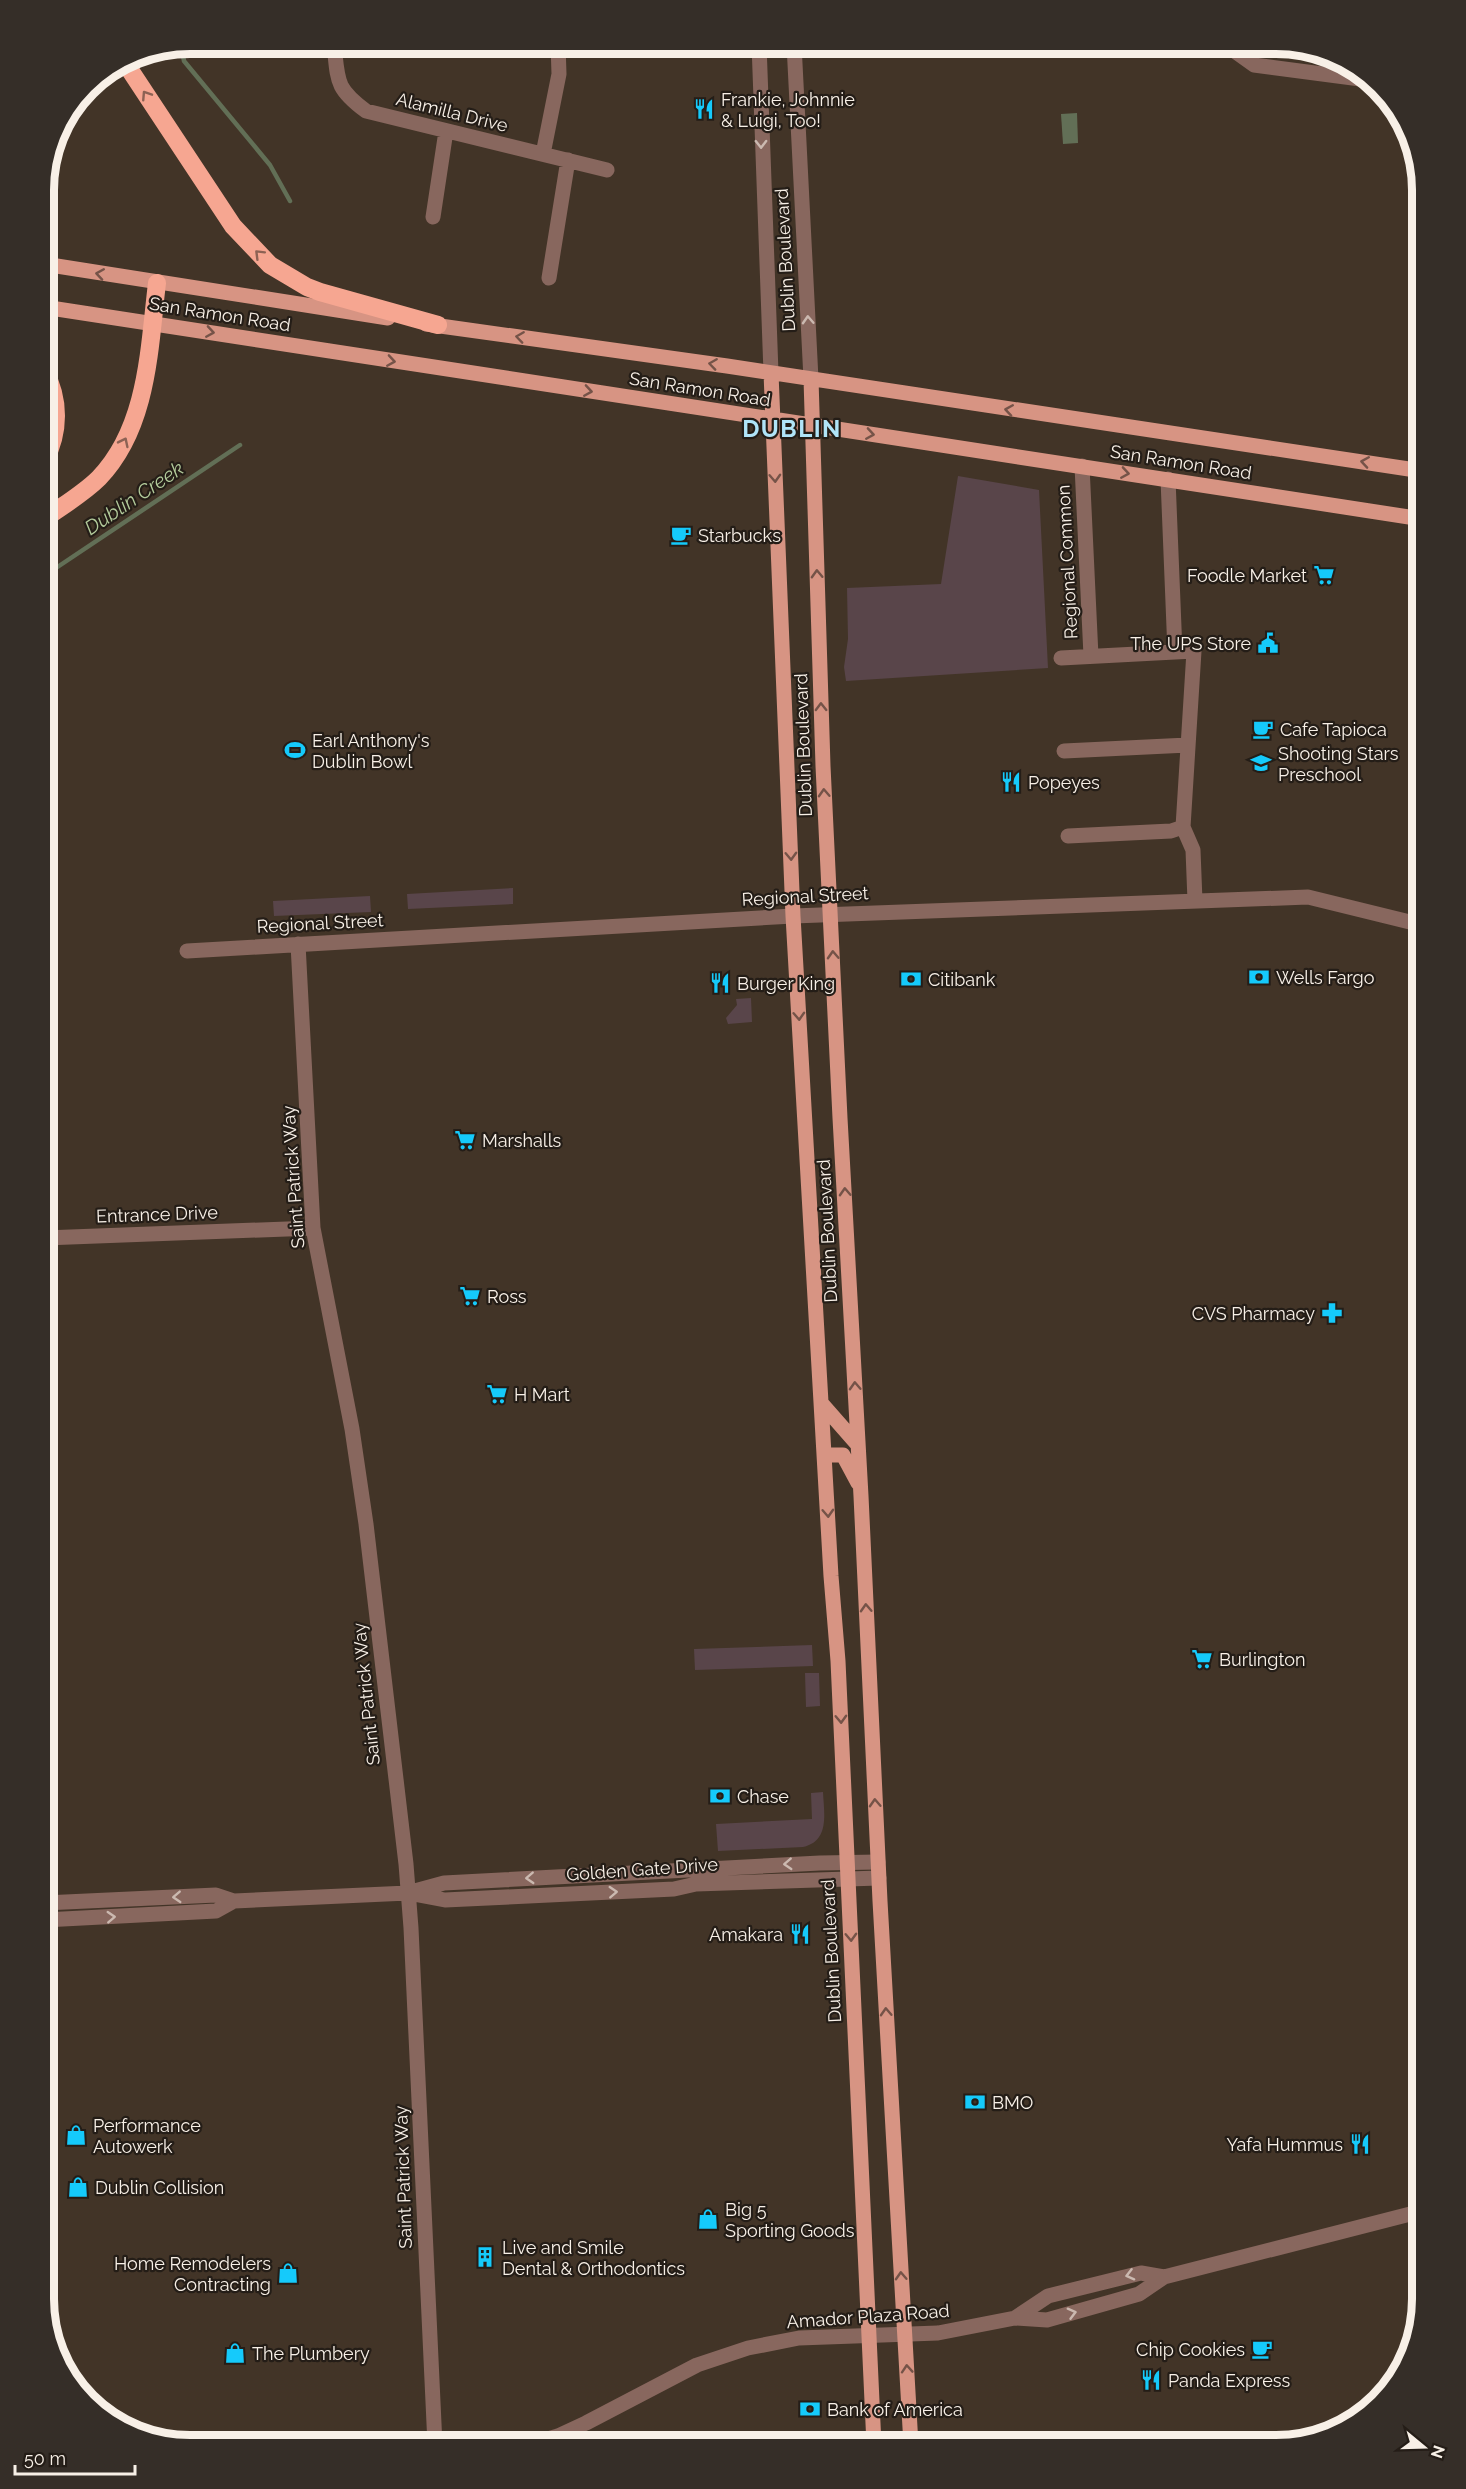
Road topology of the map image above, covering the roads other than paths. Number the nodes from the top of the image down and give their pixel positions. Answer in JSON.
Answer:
{"nodes":[{"id":1,"x":335,"y":54,"type":"edge"},
{"id":2,"x":558,"y":54,"type":"edge"},
{"id":3,"x":759,"y":54,"type":"edge"},
{"id":4,"x":795,"y":54,"type":"edge"},
{"id":5,"x":1239,"y":54,"type":"edge"},
{"id":6,"x":129,"y":69,"type":"edge"},
{"id":7,"x":1353,"y":78,"type":"edge"},
{"id":8,"x":446,"y":131,"type":"junction"},
{"id":9,"x":543,"y":154,"type":"junction"},
{"id":10,"x":568,"y":160,"type":"junction"},
{"id":11,"x":607,"y":170,"type":"dead end"},
{"id":12,"x":433,"y":217,"type":"dead end"},
{"id":13,"x":54,"y":266,"type":"edge"},
{"id":14,"x":549,"y":278,"type":"dead end"},
{"id":15,"x":157,"y":283,"type":"junction"},
{"id":16,"x":54,"y":309,"type":"edge"},
{"id":17,"x":152,"y":323,"type":"junction"},
{"id":18,"x":438,"y":325,"type":"junction"},
{"id":19,"x":771,"y":373,"type":"junction"},
{"id":20,"x":811,"y":379,"type":"junction"},
{"id":21,"x":54,"y":393,"type":"edge"},
{"id":22,"x":772,"y":419,"type":"junction"},
{"id":23,"x":812,"y":425,"type":"junction"},
{"id":24,"x":54,"y":432,"type":"edge"},
{"id":25,"x":1082,"y":466,"type":"junction"},
{"id":26,"x":1412,"y":469,"type":"edge"},
{"id":27,"x":1168,"y":479,"type":"junction"},
{"id":28,"x":54,"y":512,"type":"edge"},
{"id":29,"x":1412,"y":517,"type":"edge"},
{"id":30,"x":1175,"y":652,"type":"junction"},
{"id":31,"x":1091,"y":656,"type":"junction"},
{"id":32,"x":1061,"y":658,"type":"dead end"},
{"id":33,"x":1188,"y":746,"type":"junction"},
{"id":34,"x":1064,"y":751,"type":"dead end"},
{"id":35,"x":1183,"y":827,"type":"junction"},
{"id":36,"x":1068,"y":836,"type":"dead end"},
{"id":37,"x":1195,"y":901,"type":"junction"},
{"id":38,"x":831,"y":915,"type":"junction"},
{"id":39,"x":793,"y":916,"type":"junction"},
{"id":40,"x":1412,"y":923,"type":"edge"},
{"id":41,"x":298,"y":944,"type":"junction"},
{"id":42,"x":187,"y":951,"type":"dead end"},
{"id":43,"x":313,"y":1228,"type":"junction"},
{"id":44,"x":54,"y":1238,"type":"edge"},
{"id":45,"x":822,"y":1404,"type":"junction"},
{"id":46,"x":858,"y":1445,"type":"junction"},
{"id":47,"x":825,"y":1455,"type":"junction"},
{"id":48,"x":860,"y":1488,"type":"junction"},
{"id":49,"x":846,"y":1862,"type":"junction"},
{"id":50,"x":878,"y":1862,"type":"junction"},
{"id":51,"x":879,"y":1878,"type":"junction"},
{"id":52,"x":848,"y":1879,"type":"junction"},
{"id":53,"x":408,"y":1893,"type":"junction"},
{"id":54,"x":234,"y":1901,"type":"junction"},
{"id":55,"x":54,"y":1903,"type":"edge"},
{"id":56,"x":54,"y":1919,"type":"edge"},
{"id":57,"x":1412,"y":2214,"type":"edge"},
{"id":58,"x":1164,"y":2277,"type":"junction"},
{"id":59,"x":1015,"y":2318,"type":"junction"},
{"id":60,"x":904,"y":2334,"type":"junction"},
{"id":61,"x":869,"y":2335,"type":"junction"},
{"id":62,"x":435,"y":2435,"type":"edge"},
{"id":63,"x":560,"y":2435,"type":"edge"},
{"id":64,"x":874,"y":2435,"type":"edge"},
{"id":65,"x":910,"y":2435,"type":"edge"}],
"edges":[{"from":1,"to":8,"type":"street","name":"Alamilla Drive"},
{"from":2,"to":9,"type":"street"},
{"from":3,"to":19,"type":"street","name":"Dublin Boulevard","one_way":true},
{"from":20,"to":4,"type":"street","name":"Dublin Boulevard","one_way":true},
{"from":5,"to":7,"type":"street"},
{"from":18,"to":6,"type":"highway","one_way":true},
{"from":8,"to":9,"type":"street","name":"Alamilla Drive"},
{"from":8,"to":12,"type":"street"},
{"from":9,"to":10,"type":"street","name":"Alamilla Drive"},
{"from":10,"to":11,"type":"street","name":"Alamilla Drive"},
{"from":10,"to":14,"type":"street"},
{"from":15,"to":13,"type":"main road","name":"San Ramon Road","one_way":true},
{"from":15,"to":17,"type":"highway"},
{"from":15,"to":18,"type":"main road","name":"San Ramon Road"},
{"from":16,"to":17,"type":"main road","name":"San Ramon Road"},
{"from":17,"to":22,"type":"main road","name":"San Ramon Road","one_way":true},
{"from":28,"to":17,"type":"highway","one_way":true},
{"from":19,"to":18,"type":"main road","name":"San Ramon Road","one_way":true},
{"from":19,"to":20,"type":"main road","name":"San Ramon Road"},
{"from":19,"to":22,"type":"main road","name":"Dublin Boulevard"},
{"from":20,"to":23,"type":"main road","name":"Dublin Boulevard"},
{"from":26,"to":20,"type":"main road","name":"San Ramon Road","one_way":true},
{"from":21,"to":24,"type":"highway"},
{"from":22,"to":23,"type":"main road","name":"San Ramon Road"},
{"from":22,"to":39,"type":"main road","name":"Dublin Boulevard","one_way":true},
{"from":23,"to":25,"type":"main road","name":"San Ramon Road","one_way":true},
{"from":38,"to":23,"type":"main road","name":"Dublin Boulevard","one_way":true},
{"from":25,"to":27,"type":"main road","name":"San Ramon Road","one_way":true},
{"from":25,"to":31,"type":"street","name":"Regional Common"},
{"from":27,"to":29,"type":"main road","name":"San Ramon Road"},
{"from":27,"to":30,"type":"street"},
{"from":30,"to":31,"type":"street","name":"Regional Common"},
{"from":30,"to":33,"type":"street"},
{"from":31,"to":32,"type":"street","name":"Regional Common"},
{"from":33,"to":34,"type":"street"},
{"from":33,"to":35,"type":"street"},
{"from":35,"to":36,"type":"street"},
{"from":35,"to":37,"type":"street"},
{"from":37,"to":38,"type":"street","name":"Regional Street"},
{"from":37,"to":40,"type":"street","name":"Regional Street"},
{"from":38,"to":39,"type":"street","name":"Regional Street"},
{"from":46,"to":38,"type":"main road","name":"Dublin Boulevard","one_way":true},
{"from":39,"to":41,"type":"street","name":"Regional Street"},
{"from":39,"to":45,"type":"main road","name":"Dublin Boulevard","one_way":true},
{"from":41,"to":42,"type":"street","name":"Regional Street"},
{"from":41,"to":43,"type":"street","name":"Saint Patrick Way"},
{"from":43,"to":44,"type":"street","name":"Entrance Drive"},
{"from":43,"to":53,"type":"street","name":"Saint Patrick Way"},
{"from":45,"to":46,"type":"main road"},
{"from":45,"to":47,"type":"main road","name":"Dublin Boulevard"},
{"from":46,"to":48,"type":"main road","name":"Dublin Boulevard"},
{"from":47,"to":48,"type":"main road","name":"Dublin Boulevard"},
{"from":47,"to":49,"type":"main road","name":"Dublin Boulevard","one_way":true},
{"from":50,"to":48,"type":"main road","name":"Dublin Boulevard","one_way":true},
{"from":49,"to":50,"type":"street","name":"Golden Gate Drive"},
{"from":49,"to":52,"type":"main road","name":"Dublin Boulevard"},
{"from":49,"to":53,"type":"street","name":"Golden Gate Drive","one_way":true},
{"from":50,"to":51,"type":"main road","name":"Dublin Boulevard"},
{"from":51,"to":52,"type":"street","name":"Golden Gate Drive"},
{"from":60,"to":51,"type":"main road","name":"Dublin Boulevard","one_way":true},
{"from":53,"to":52,"type":"street","name":"Golden Gate Drive","one_way":true},
{"from":52,"to":61,"type":"main road","name":"Dublin Boulevard","one_way":true},
{"from":53,"to":54,"type":"street","name":"Golden Gate Drive"},
{"from":53,"to":62,"type":"street","name":"Saint Patrick Way"},
{"from":54,"to":55,"type":"street","name":"Golden Gate Drive","one_way":true},
{"from":56,"to":54,"type":"street","name":"Golden Gate Drive","one_way":true},
{"from":57,"to":58,"type":"street","name":"Amador Plaza Road"},
{"from":59,"to":58,"type":"street","name":"Amador Plaza Road","one_way":true},
{"from":58,"to":59,"type":"street","name":"Amador Plaza Road","one_way":true},
{"from":59,"to":60,"type":"street","name":"Amador Plaza Road"},
{"from":60,"to":61,"type":"street","name":"Amador Plaza Road"},
{"from":65,"to":60,"type":"main road","name":"Dublin Boulevard","one_way":true},
{"from":61,"to":63,"type":"street","name":"Amador Plaza Road"},
{"from":61,"to":64,"type":"main road","name":"Dublin Boulevard"}]}
